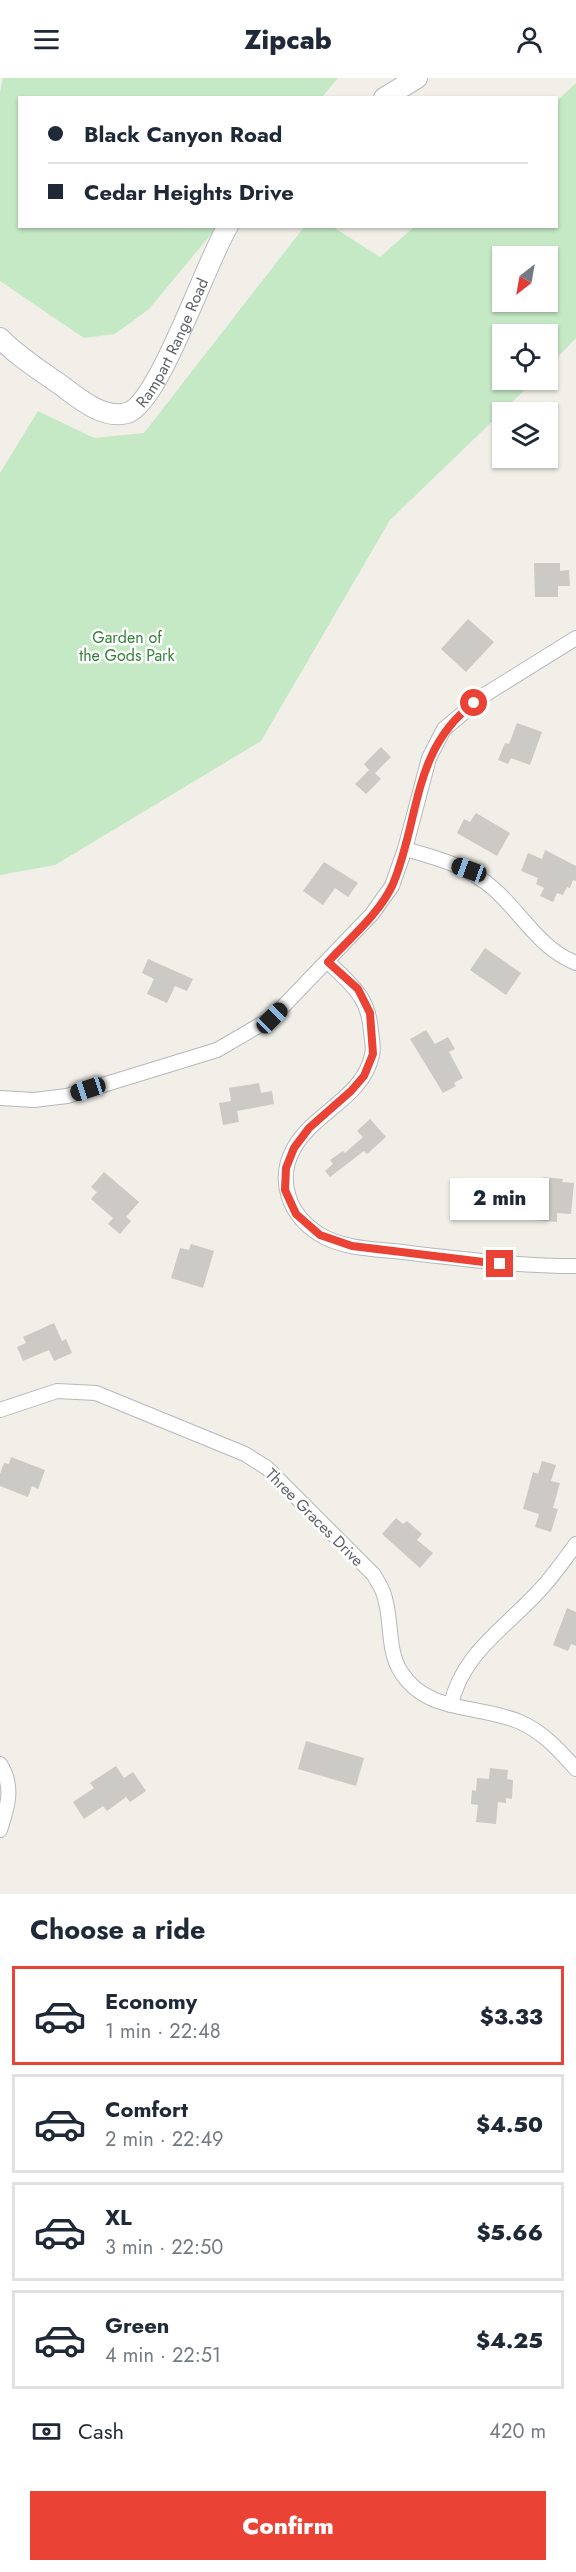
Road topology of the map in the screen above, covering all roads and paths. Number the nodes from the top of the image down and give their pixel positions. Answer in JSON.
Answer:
{"nodes":[{"id":1,"x":417,"y":78,"type":"edge"},
{"id":2,"x":387,"y":96,"type":"edge"},
{"id":3,"x":227,"y":228,"type":"edge"},
{"id":4,"x":0,"y":338,"type":"edge"},
{"id":5,"x":576,"y":638,"type":"edge"},
{"id":6,"x":405,"y":849,"type":"junction"},
{"id":7,"x":328,"y":962,"type":"junction"},
{"id":8,"x":576,"y":963,"type":"edge"},
{"id":9,"x":0,"y":1098,"type":"edge"},
{"id":10,"x":576,"y":1266,"type":"edge"},
{"id":11,"x":0,"y":1410,"type":"edge"},
{"id":12,"x":576,"y":1544,"type":"edge"},
{"id":13,"x":451,"y":1705,"type":"junction"},
{"id":14,"x":0,"y":1764,"type":"edge"},
{"id":15,"x":576,"y":1769,"type":"edge"},
{"id":16,"x":0,"y":1830,"type":"edge"}],
"edges":[{"from":1,"to":2,"type":"street"},
{"from":3,"to":4,"type":"street","name":"Rampart Range Road"},
{"from":5,"to":6,"type":"street"},
{"from":6,"to":7,"type":"street"},
{"from":6,"to":8,"type":"street"},
{"from":7,"to":9,"type":"street"},
{"from":7,"to":10,"type":"street"},
{"from":11,"to":13,"type":"street","name":"Three Graces Drive"},
{"from":12,"to":13,"type":"street"},
{"from":13,"to":15,"type":"street","name":"Three Graces Drive"},
{"from":14,"to":16,"type":"street"}]}
